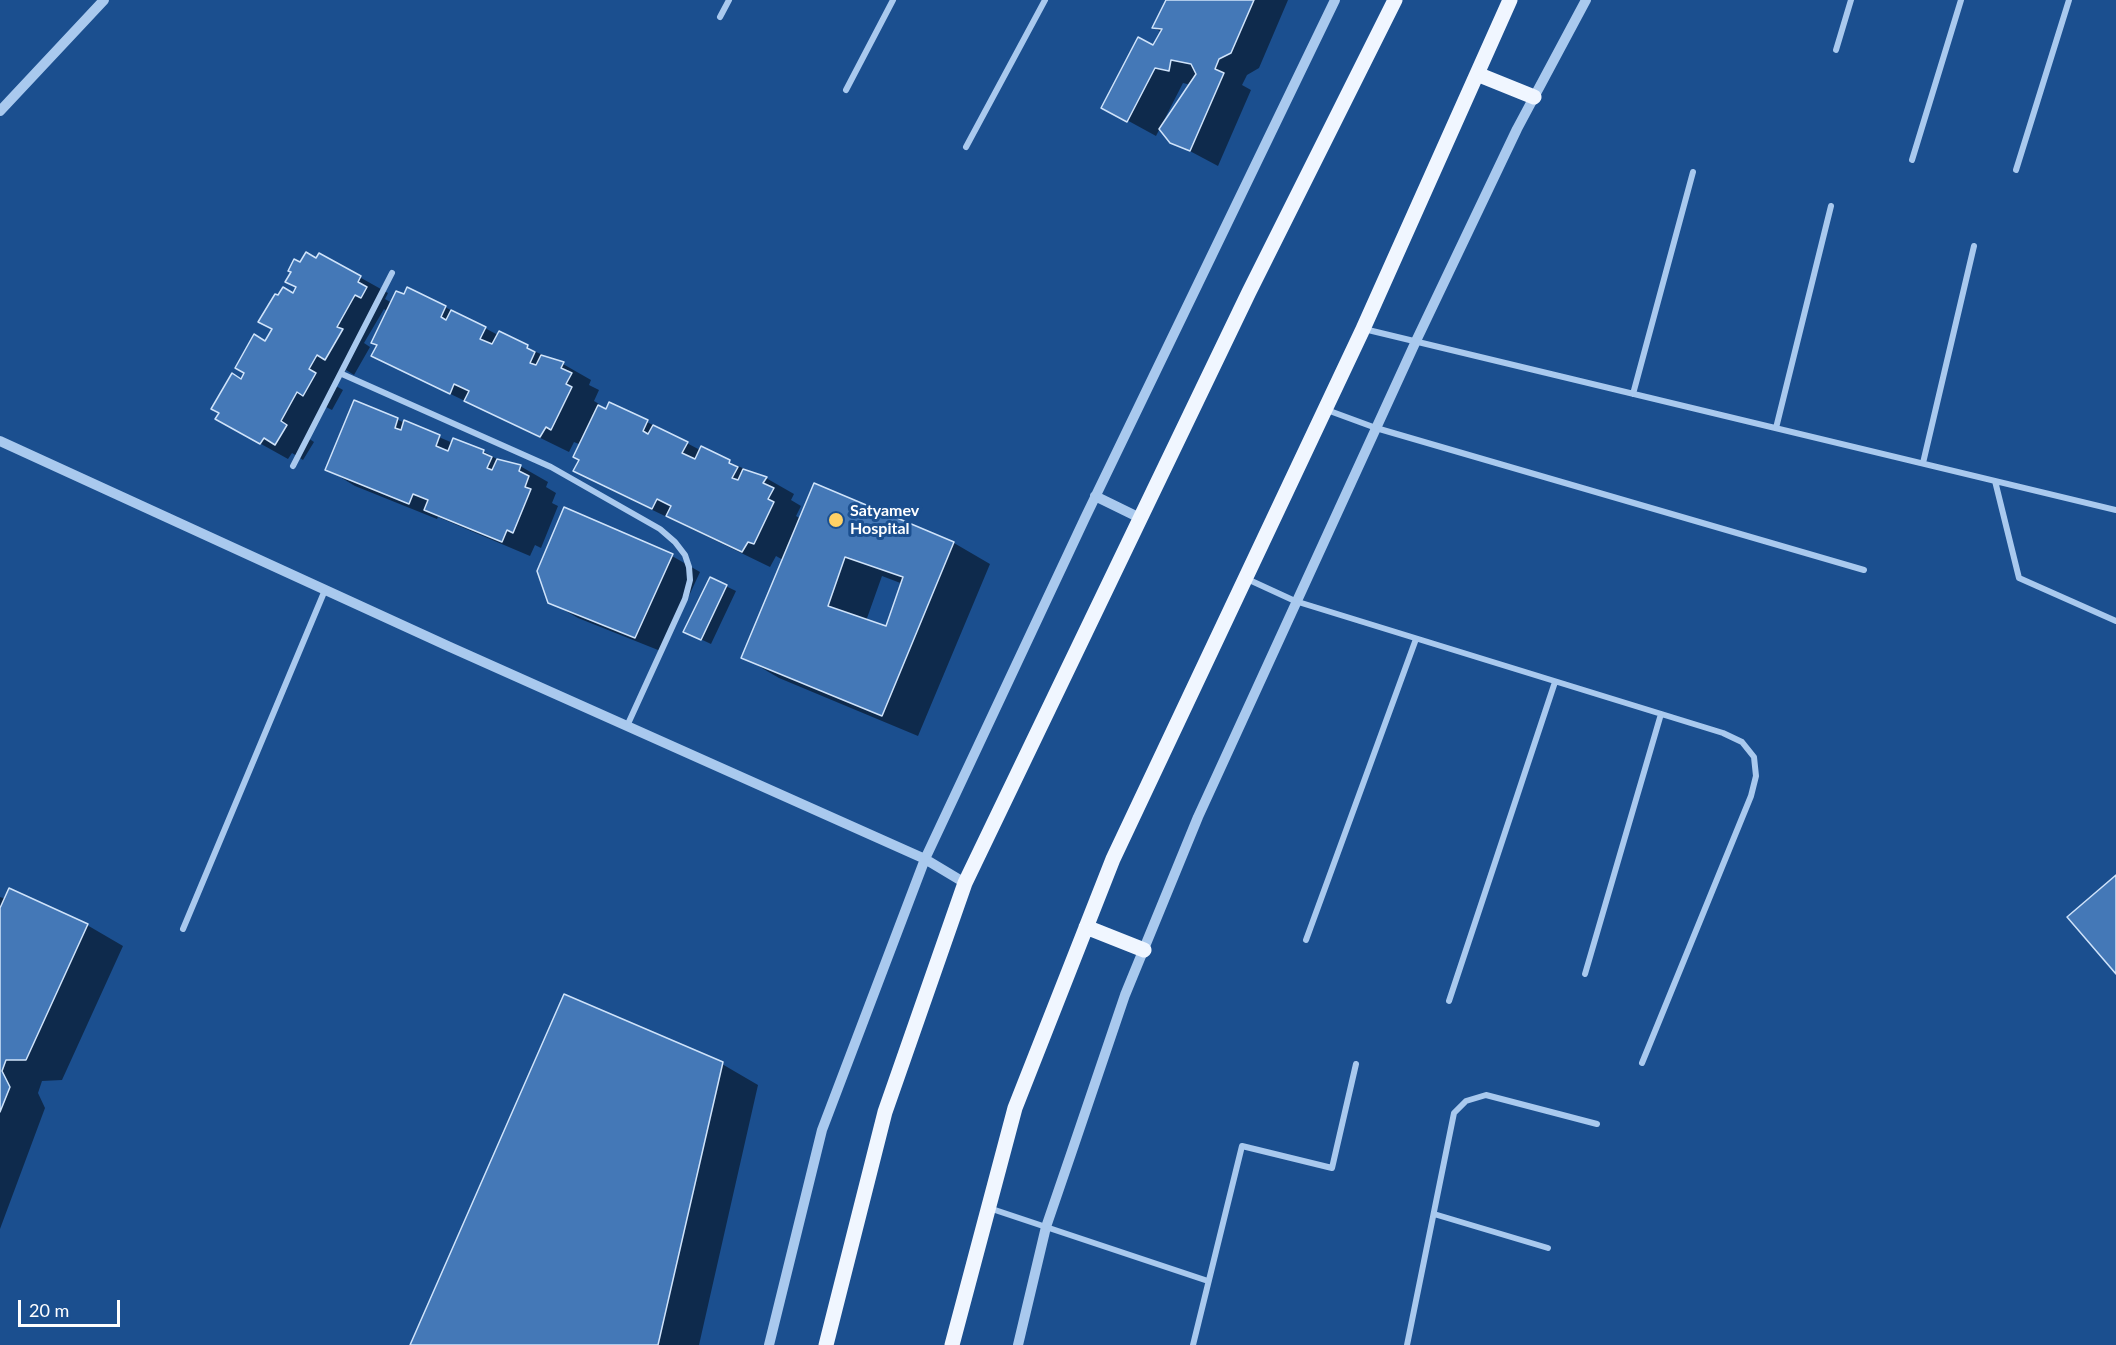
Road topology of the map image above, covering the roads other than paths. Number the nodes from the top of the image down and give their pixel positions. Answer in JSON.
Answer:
{"nodes":[{"id":1,"x":104,"y":0,"type":"edge"},
{"id":2,"x":729,"y":0,"type":"edge"},
{"id":3,"x":893,"y":0,"type":"edge"},
{"id":4,"x":1045,"y":0,"type":"edge"},
{"id":5,"x":1335,"y":0,"type":"edge"},
{"id":6,"x":1395,"y":0,"type":"edge"},
{"id":7,"x":1510,"y":0,"type":"edge"},
{"id":8,"x":1586,"y":0,"type":"edge"},
{"id":9,"x":1851,"y":0,"type":"edge"},
{"id":10,"x":1962,"y":0,"type":"edge"},
{"id":11,"x":2070,"y":0,"type":"edge"},
{"id":12,"x":720,"y":17,"type":"dead end"},
{"id":13,"x":1836,"y":50,"type":"dead end"},
{"id":14,"x":1477,"y":74,"type":"junction"},
{"id":15,"x":846,"y":90,"type":"dead end"},
{"id":16,"x":1534,"y":97,"type":"junction"},
{"id":17,"x":0,"y":111,"type":"edge"},
{"id":18,"x":966,"y":147,"type":"dead end"},
{"id":19,"x":1912,"y":160,"type":"dead end"},
{"id":20,"x":2016,"y":170,"type":"dead end"},
{"id":21,"x":1693,"y":172,"type":"dead end"},
{"id":22,"x":1831,"y":206,"type":"dead end"},
{"id":23,"x":1974,"y":246,"type":"dead end"},
{"id":24,"x":392,"y":273,"type":"dead end"},
{"id":25,"x":1362,"y":329,"type":"junction"},
{"id":26,"x":1416,"y":341,"type":"junction"},
{"id":27,"x":342,"y":374,"type":"junction"},
{"id":28,"x":1634,"y":394,"type":"junction"},
{"id":29,"x":1325,"y":409,"type":"junction"},
{"id":30,"x":1376,"y":428,"type":"junction"},
{"id":31,"x":1776,"y":428,"type":"junction"},
{"id":32,"x":0,"y":441,"type":"edge"},
{"id":33,"x":1923,"y":464,"type":"junction"},
{"id":34,"x":293,"y":466,"type":"dead end"},
{"id":35,"x":1995,"y":481,"type":"junction"},
{"id":36,"x":1095,"y":496,"type":"junction"},
{"id":37,"x":2116,"y":510,"type":"edge"},
{"id":38,"x":1140,"y":518,"type":"junction"},
{"id":39,"x":1864,"y":570,"type":"dead end"},
{"id":40,"x":1245,"y":578,"type":"junction"},
{"id":41,"x":325,"y":590,"type":"junction"},
{"id":42,"x":1295,"y":602,"type":"junction"},
{"id":43,"x":2116,"y":621,"type":"edge"},
{"id":44,"x":1416,"y":639,"type":"junction"},
{"id":45,"x":1555,"y":682,"type":"junction"},
{"id":46,"x":1661,"y":714,"type":"junction"},
{"id":47,"x":627,"y":726,"type":"junction"},
{"id":48,"x":925,"y":859,"type":"junction"},
{"id":49,"x":965,"y":883,"type":"junction"},
{"id":50,"x":1086,"y":927,"type":"junction"},
{"id":51,"x":183,"y":929,"type":"dead end"},
{"id":52,"x":1306,"y":940,"type":"dead end"},
{"id":53,"x":1144,"y":950,"type":"junction"},
{"id":54,"x":1585,"y":974,"type":"dead end"},
{"id":55,"x":1449,"y":1001,"type":"dead end"},
{"id":56,"x":1642,"y":1063,"type":"dead end"},
{"id":57,"x":1356,"y":1064,"type":"dead end"},
{"id":58,"x":1597,"y":1124,"type":"dead end"},
{"id":59,"x":989,"y":1208,"type":"junction"},
{"id":60,"x":1434,"y":1214,"type":"junction"},
{"id":61,"x":1046,"y":1227,"type":"junction"},
{"id":62,"x":1548,"y":1248,"type":"dead end"},
{"id":63,"x":1208,"y":1281,"type":"junction"},
{"id":64,"x":769,"y":1345,"type":"edge"},
{"id":65,"x":826,"y":1345,"type":"edge"},
{"id":66,"x":952,"y":1345,"type":"edge"},
{"id":67,"x":1018,"y":1345,"type":"edge"},
{"id":68,"x":1193,"y":1345,"type":"edge"},
{"id":69,"x":1407,"y":1345,"type":"edge"}],
"edges":[{"from":1,"to":17,"type":"street"},
{"from":2,"to":12,"type":"street"},
{"from":3,"to":15,"type":"street"},
{"from":4,"to":18,"type":"street"},
{"from":5,"to":36,"type":"street"},
{"from":6,"to":38,"type":"main road"},
{"from":7,"to":14,"type":"main road"},
{"from":8,"to":16,"type":"street"},
{"from":9,"to":13,"type":"street"},
{"from":10,"to":19,"type":"street"},
{"from":11,"to":20,"type":"street"},
{"from":14,"to":16,"type":"main road"},
{"from":14,"to":25,"type":"main road"},
{"from":16,"to":26,"type":"street"},
{"from":21,"to":28,"type":"street"},
{"from":22,"to":31,"type":"street"},
{"from":23,"to":33,"type":"street"},
{"from":24,"to":27,"type":"street"},
{"from":25,"to":26,"type":"street"},
{"from":25,"to":29,"type":"main road"},
{"from":26,"to":28,"type":"street"},
{"from":26,"to":30,"type":"street"},
{"from":27,"to":34,"type":"street"},
{"from":27,"to":47,"type":"street"},
{"from":28,"to":31,"type":"street"},
{"from":29,"to":30,"type":"street"},
{"from":29,"to":40,"type":"main road"},
{"from":30,"to":39,"type":"street"},
{"from":30,"to":42,"type":"street"},
{"from":31,"to":33,"type":"street"},
{"from":32,"to":41,"type":"street"},
{"from":33,"to":35,"type":"street"},
{"from":35,"to":37,"type":"street"},
{"from":35,"to":43,"type":"street"},
{"from":36,"to":38,"type":"street"},
{"from":36,"to":48,"type":"street"},
{"from":38,"to":49,"type":"main road"},
{"from":40,"to":42,"type":"street"},
{"from":40,"to":50,"type":"main road"},
{"from":41,"to":47,"type":"street"},
{"from":41,"to":51,"type":"street"},
{"from":42,"to":44,"type":"street"},
{"from":42,"to":53,"type":"street"},
{"from":44,"to":45,"type":"street"},
{"from":44,"to":52,"type":"street"},
{"from":45,"to":46,"type":"street"},
{"from":45,"to":55,"type":"street"},
{"from":46,"to":54,"type":"street"},
{"from":46,"to":56,"type":"street"},
{"from":47,"to":48,"type":"street"},
{"from":48,"to":49,"type":"street"},
{"from":48,"to":64,"type":"street"},
{"from":49,"to":65,"type":"main road"},
{"from":50,"to":53,"type":"main road"},
{"from":50,"to":59,"type":"main road"},
{"from":53,"to":61,"type":"street"},
{"from":57,"to":63,"type":"street"},
{"from":58,"to":60,"type":"street"},
{"from":59,"to":61,"type":"street"},
{"from":59,"to":66,"type":"main road"},
{"from":60,"to":62,"type":"street"},
{"from":60,"to":69,"type":"street"},
{"from":61,"to":63,"type":"street"},
{"from":61,"to":67,"type":"street"},
{"from":63,"to":68,"type":"street"}]}
